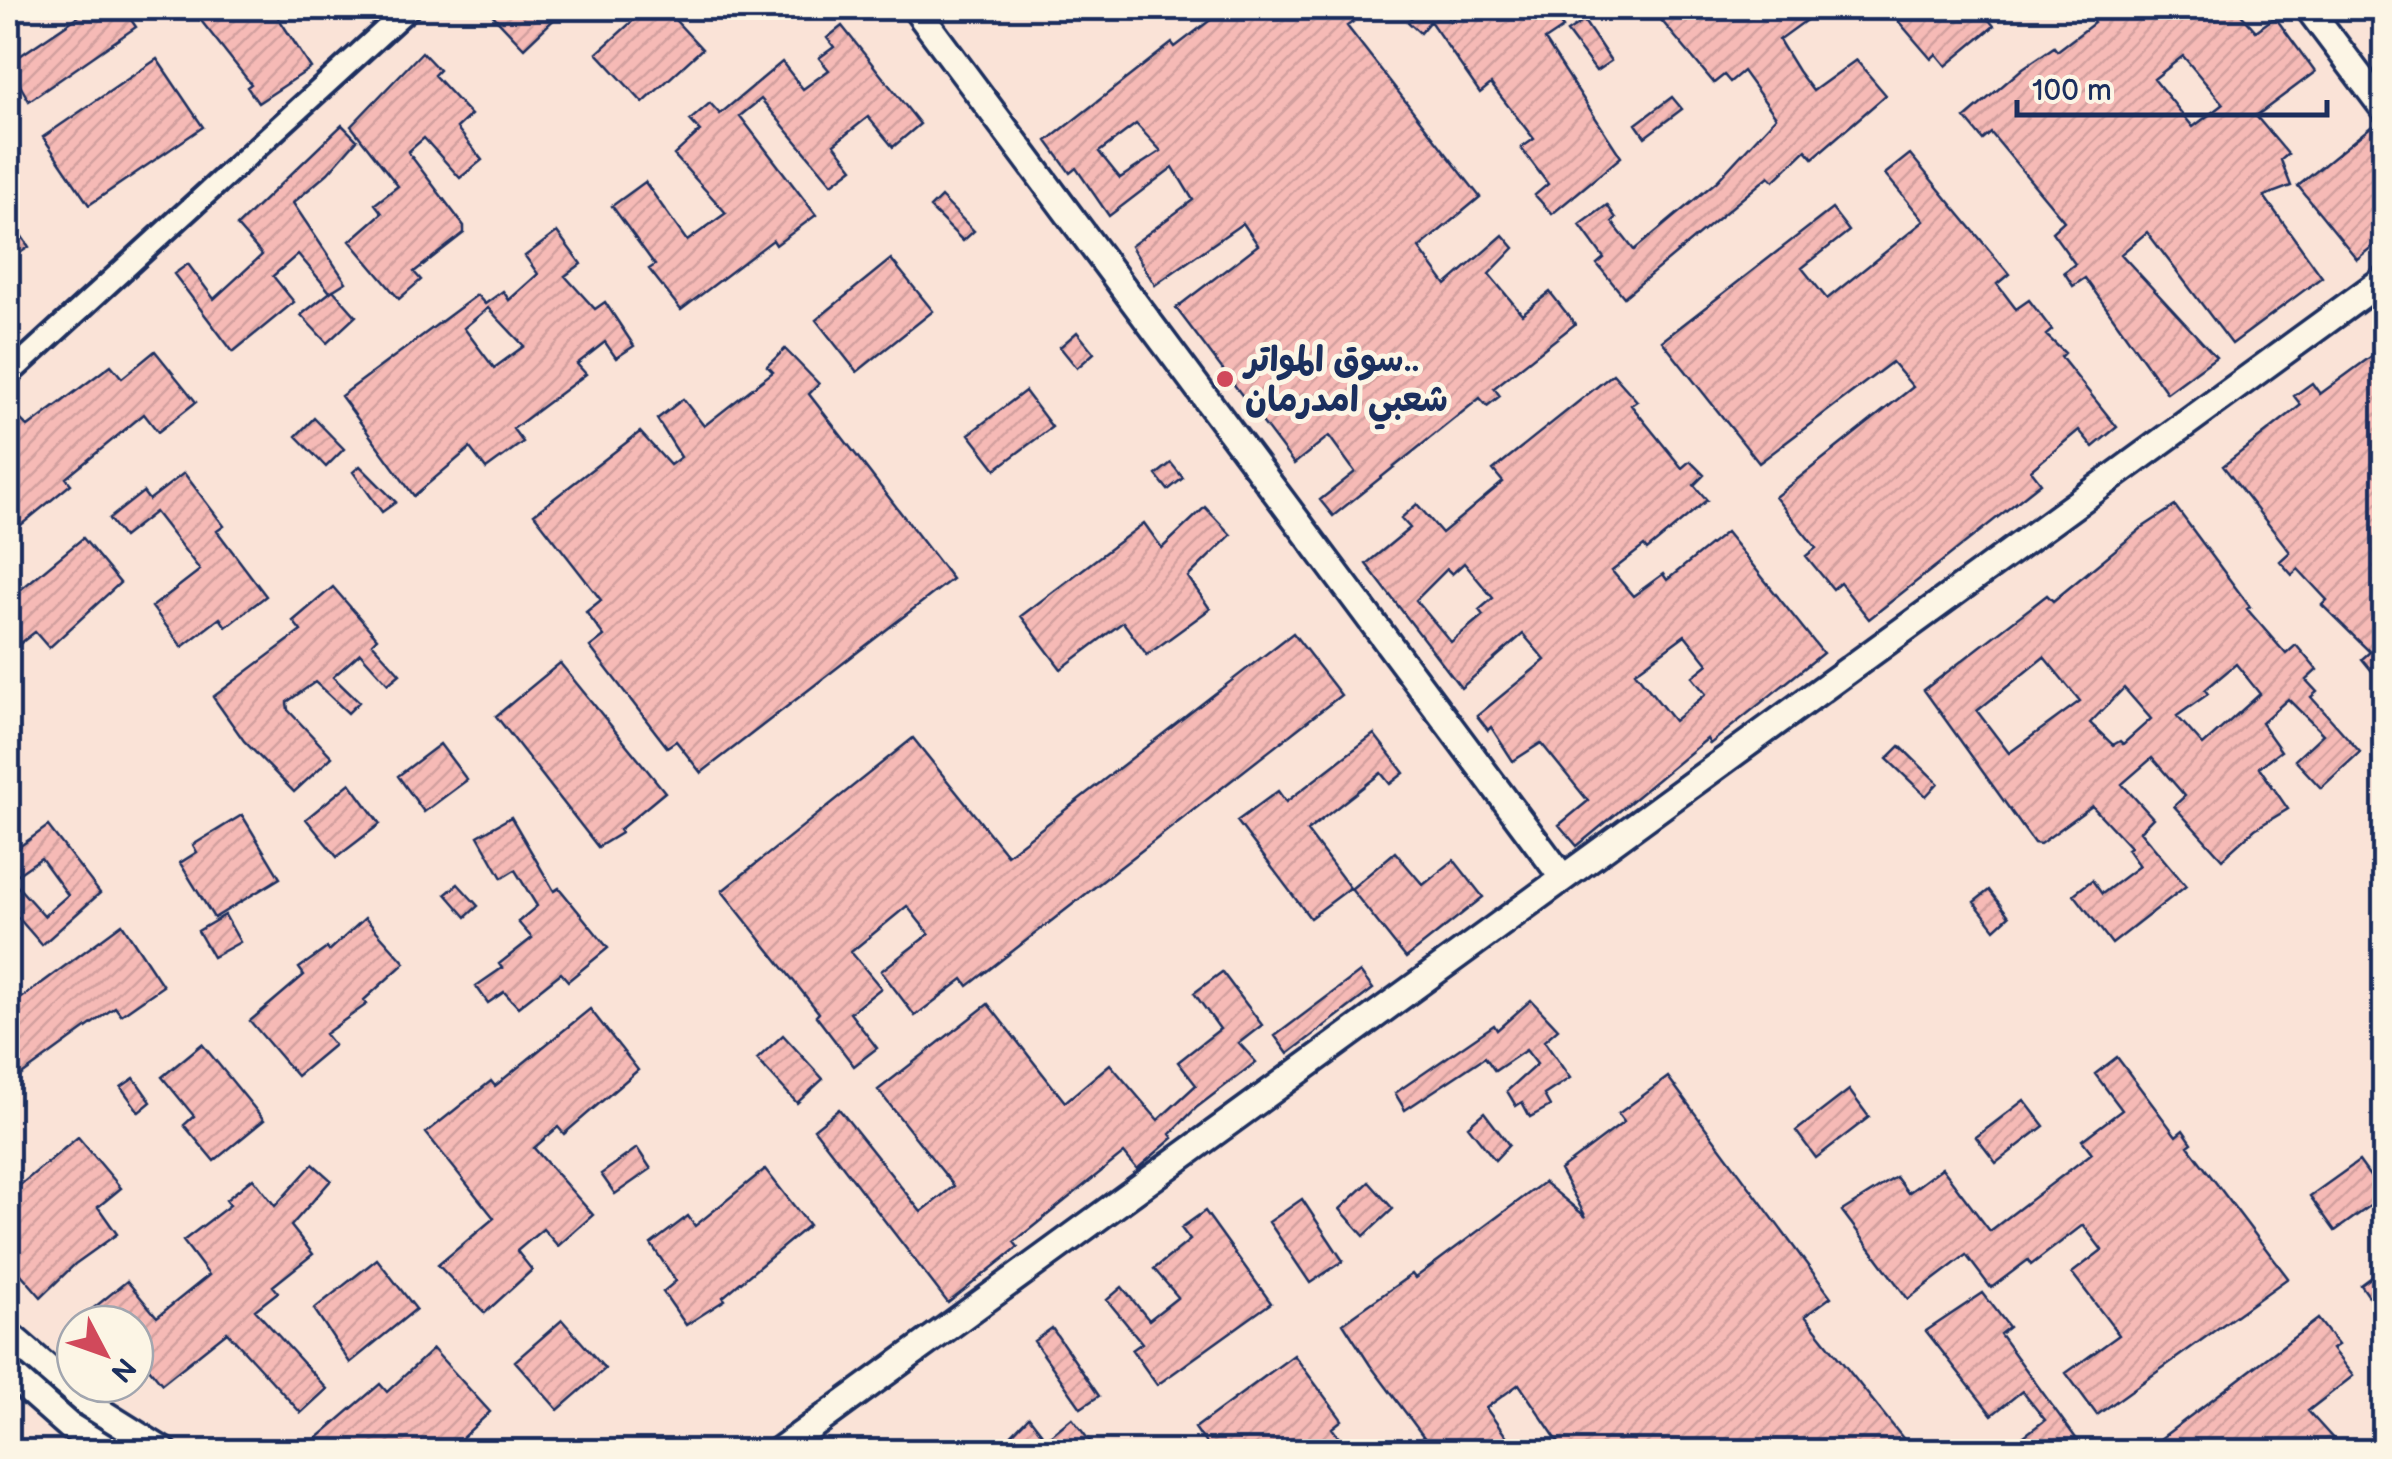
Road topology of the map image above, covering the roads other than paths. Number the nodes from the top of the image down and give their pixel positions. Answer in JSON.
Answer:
{"nodes":[{"id":1,"x":409,"y":8,"type":"edge"},
{"id":2,"x":915,"y":8,"type":"edge"},
{"id":3,"x":2308,"y":8,"type":"edge"},
{"id":4,"x":2384,"y":109,"type":"edge"},
{"id":5,"x":2384,"y":279,"type":"edge"},
{"id":6,"x":8,"y":375,"type":"edge"},
{"id":7,"x":1563,"y":878,"type":"junction"},
{"id":8,"x":8,"y":1334,"type":"edge"},
{"id":9,"x":8,"y":1372,"type":"edge"},
{"id":10,"x":111,"y":1452,"type":"edge"},
{"id":11,"x":165,"y":1452,"type":"edge"},
{"id":12,"x":777,"y":1452,"type":"edge"}],
"edges":[{"from":1,"to":6,"type":"street"},
{"from":2,"to":7,"type":"street"},
{"from":3,"to":4,"type":"street"},
{"from":5,"to":7,"type":"street"},
{"from":7,"to":12,"type":"street"},
{"from":8,"to":11,"type":"street"},
{"from":9,"to":10,"type":"street"}]}
